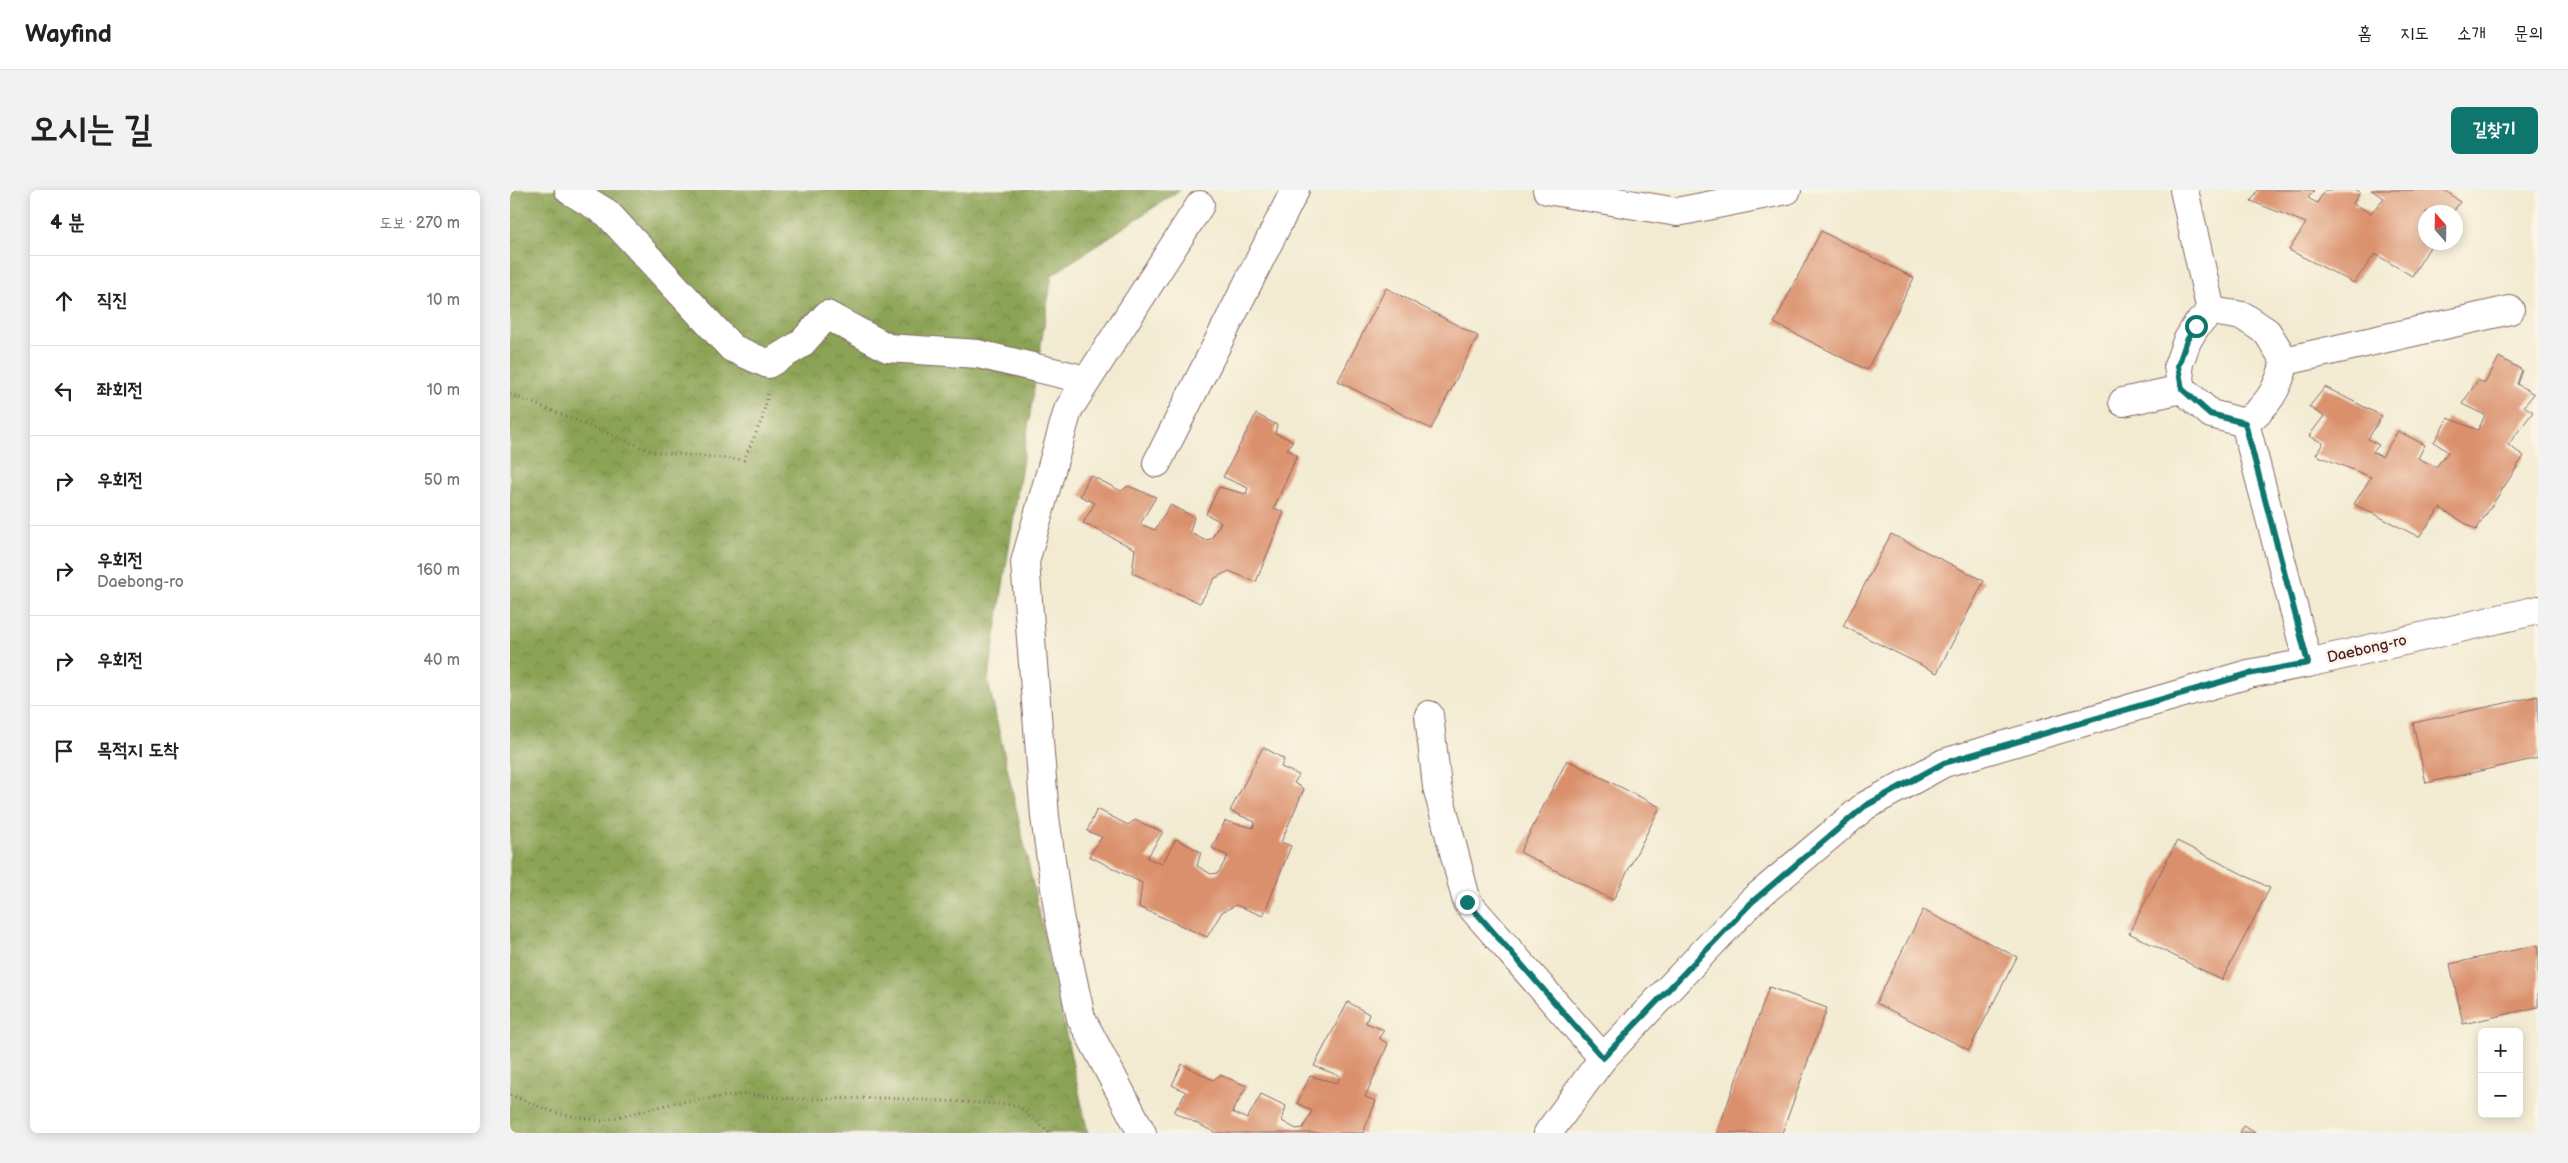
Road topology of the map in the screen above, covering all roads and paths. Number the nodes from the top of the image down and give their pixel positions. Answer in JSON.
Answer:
{"nodes":[{"id":1,"x":569,"y":190,"type":"edge"},
{"id":2,"x":1295,"y":190,"type":"edge"},
{"id":3,"x":1547,"y":190,"type":"edge"},
{"id":4,"x":1787,"y":190,"type":"edge"},
{"id":5,"x":2184,"y":190,"type":"edge"},
{"id":6,"x":1200,"y":205,"type":"dead end"},
{"id":7,"x":2510,"y":310,"type":"dead end"},
{"id":8,"x":2211,"y":311,"type":"junction"},
{"id":9,"x":775,"y":360,"type":"junction"},
{"id":10,"x":2285,"y":361,"type":"junction"},
{"id":11,"x":1087,"y":380,"type":"junction"},
{"id":12,"x":2182,"y":389,"type":"junction"},
{"id":13,"x":510,"y":394,"type":"edge"},
{"id":14,"x":2124,"y":402,"type":"dead end"},
{"id":15,"x":2245,"y":423,"type":"junction"},
{"id":16,"x":1157,"y":464,"type":"dead end"},
{"id":17,"x":2538,"y":610,"type":"edge"},
{"id":18,"x":2308,"y":663,"type":"junction"},
{"id":19,"x":1429,"y":715,"type":"dead end"},
{"id":20,"x":1603,"y":1058,"type":"junction"},
{"id":21,"x":510,"y":1095,"type":"edge"},
{"id":22,"x":1050,"y":1133,"type":"edge"},
{"id":23,"x":1142,"y":1133,"type":"edge"},
{"id":24,"x":1548,"y":1133,"type":"edge"}],
"edges":[{"from":1,"to":9,"type":"street"},
{"from":2,"to":16,"type":"street"},
{"from":3,"to":4,"type":"street"},
{"from":5,"to":8,"type":"street"},
{"from":6,"to":11,"type":"street"},
{"from":7,"to":10,"type":"street"},
{"from":8,"to":10,"type":"street"},
{"from":8,"to":12,"type":"street"},
{"from":9,"to":11,"type":"street"},
{"from":9,"to":13,"type":"path"},
{"from":10,"to":15,"type":"street"},
{"from":11,"to":23,"type":"street"},
{"from":12,"to":14,"type":"street"},
{"from":12,"to":15,"type":"street"},
{"from":15,"to":18,"type":"street"},
{"from":17,"to":18,"type":"street","name":"Daebong-ro"},
{"from":18,"to":20,"type":"street","name":"Daebong-ro"},
{"from":19,"to":20,"type":"street"},
{"from":20,"to":24,"type":"street","name":"Daebong-ro"},
{"from":21,"to":22,"type":"path"}]}
